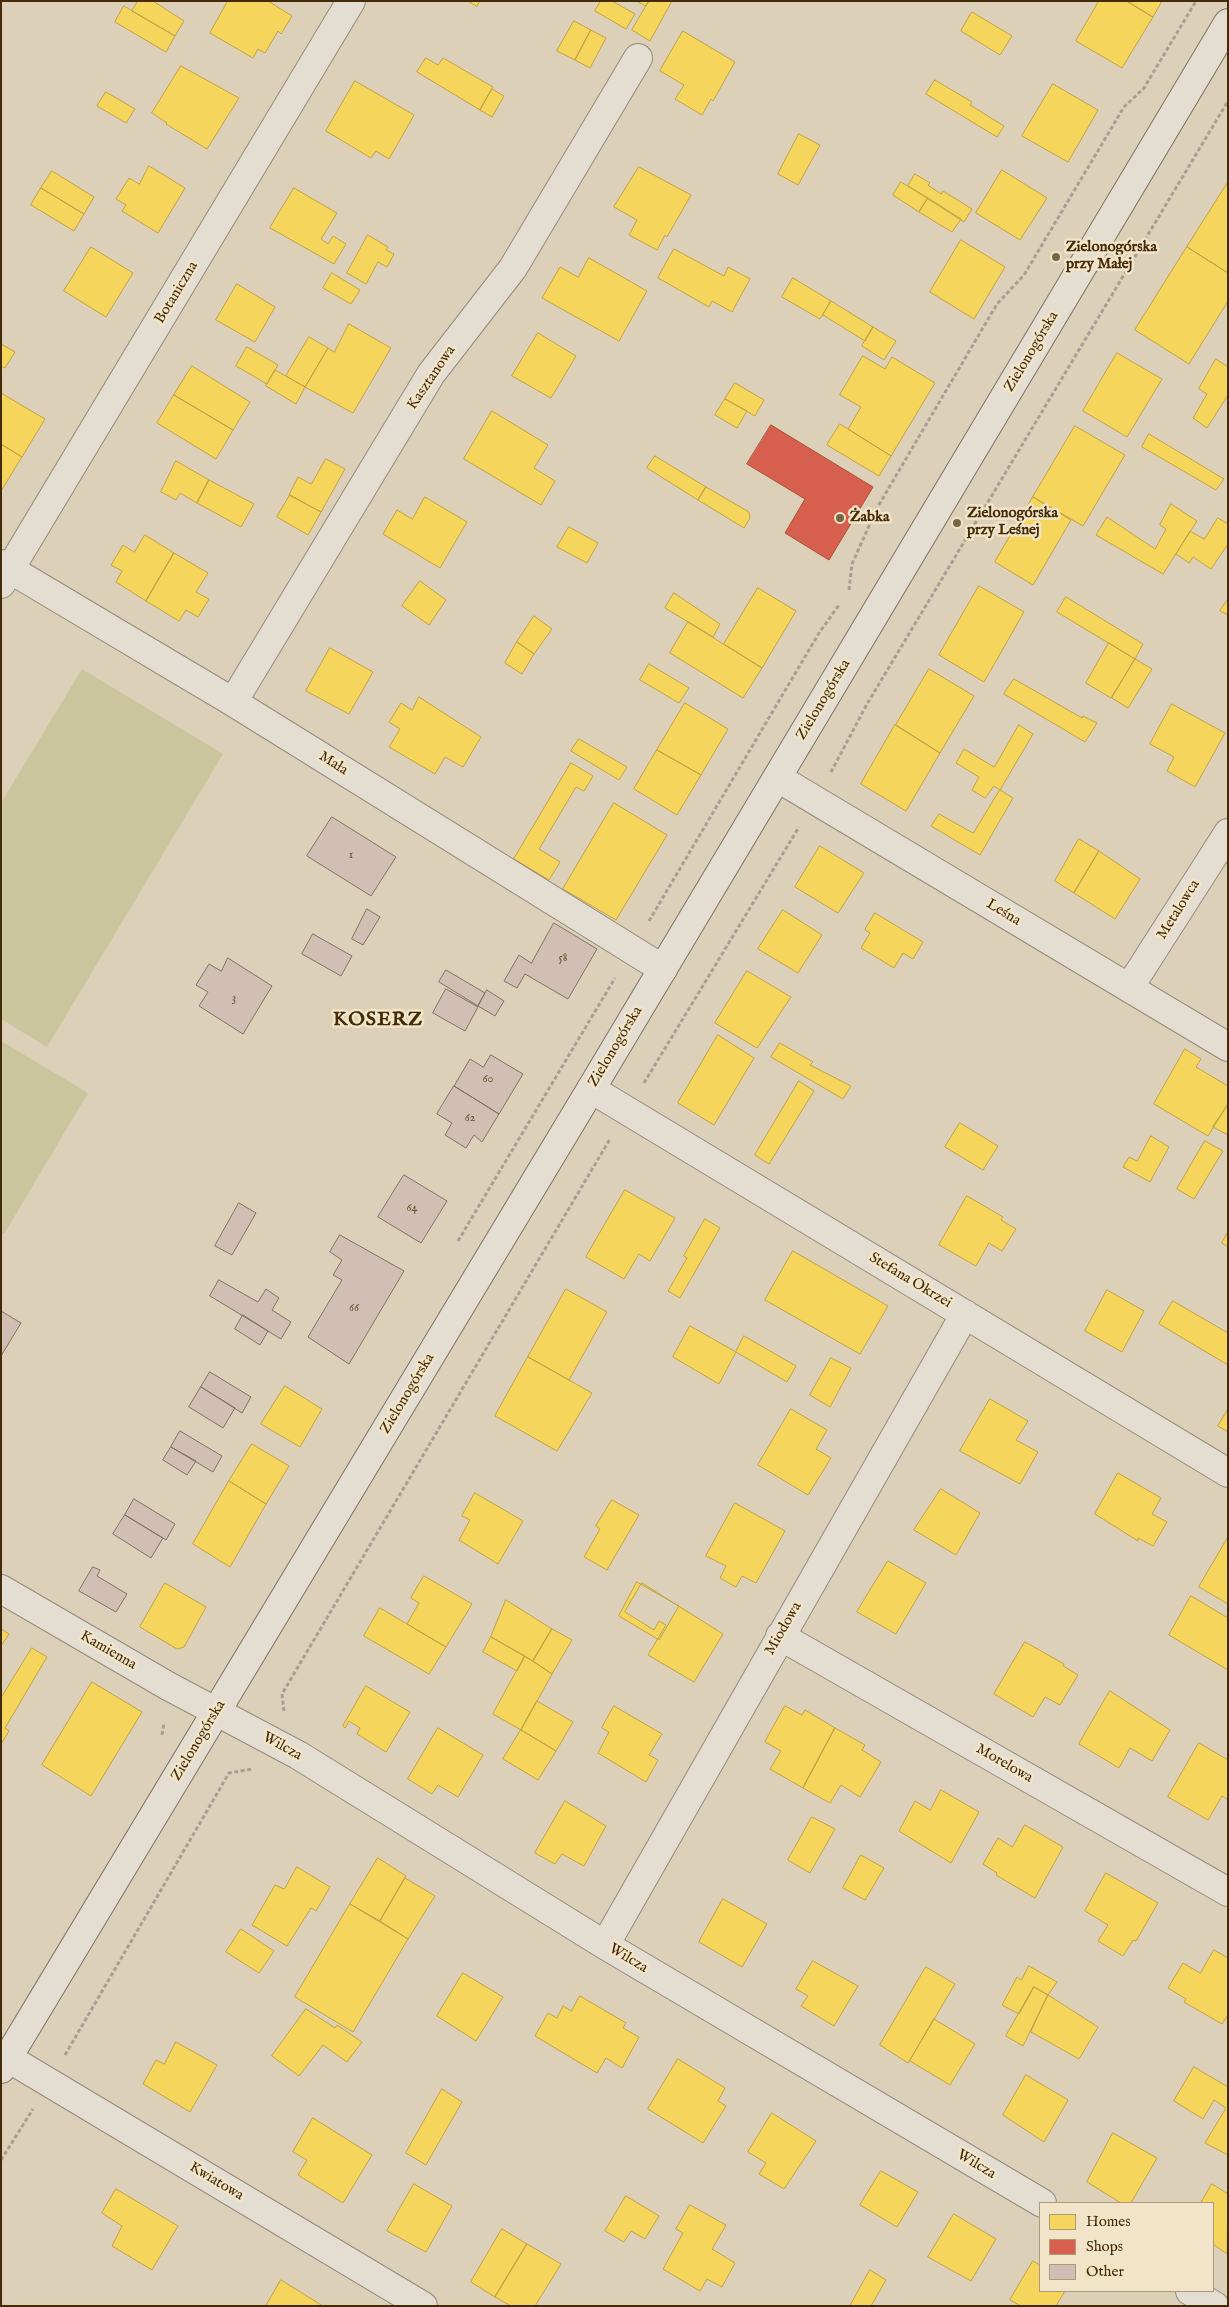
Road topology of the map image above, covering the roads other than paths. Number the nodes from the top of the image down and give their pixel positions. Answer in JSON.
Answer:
{"nodes":[{"id":1,"x":350,"y":1,"type":"edge"},
{"id":2,"x":1228,"y":23,"type":"edge"},
{"id":3,"x":638,"y":58,"type":"dead end"},
{"id":4,"x":4,"y":572,"type":"edge"},
{"id":5,"x":233,"y":702,"type":"junction"},
{"id":6,"x":778,"y":778,"type":"junction"},
{"id":7,"x":1228,"y":833,"type":"edge"},
{"id":8,"x":663,"y":969,"type":"junction"},
{"id":9,"x":1130,"y":988,"type":"junction"},
{"id":10,"x":1228,"y":1047,"type":"edge"},
{"id":11,"x":591,"y":1090,"type":"junction"},
{"id":12,"x":965,"y":1314,"type":"junction"},
{"id":13,"x":1228,"y":1473,"type":"edge"},
{"id":14,"x":1,"y":1589,"type":"edge"},
{"id":15,"x":780,"y":1636,"type":"junction"},
{"id":16,"x":216,"y":1711,"type":"junction"},
{"id":17,"x":1228,"y":1892,"type":"edge"},
{"id":18,"x":605,"y":1945,"type":"junction"},
{"id":19,"x":5,"y":2064,"type":"edge"},
{"id":20,"x":1040,"y":2202,"type":"edge"},
{"id":21,"x":1192,"y":2292,"type":"edge"},
{"id":22,"x":423,"y":2306,"type":"edge"},
{"id":23,"x":1215,"y":2306,"type":"edge"}],
"edges":[{"from":1,"to":4,"type":"street","name":"Botaniczna"},
{"from":2,"to":6,"type":"street","name":"Zielonogórska"},
{"from":3,"to":5,"type":"street","name":"Kasztanowa"},
{"from":4,"to":5,"type":"street","name":"Mała"},
{"from":5,"to":8,"type":"street","name":"Mała"},
{"from":6,"to":8,"type":"street","name":"Zielonogórska"},
{"from":6,"to":9,"type":"street","name":"Leśna"},
{"from":7,"to":9,"type":"street","name":"Metalowca"},
{"from":8,"to":11,"type":"street","name":"Zielonogórska"},
{"from":9,"to":10,"type":"street","name":"Leśna"},
{"from":11,"to":12,"type":"street","name":"Stefana Okrzei"},
{"from":11,"to":16,"type":"street","name":"Zielonogórska"},
{"from":12,"to":13,"type":"street","name":"Stefana Okrzei"},
{"from":12,"to":15,"type":"street","name":"Miodowa"},
{"from":14,"to":16,"type":"street","name":"Kamienna"},
{"from":15,"to":17,"type":"street","name":"Morelowa"},
{"from":15,"to":18,"type":"street","name":"Miodowa"},
{"from":16,"to":18,"type":"street","name":"Wilcza"},
{"from":16,"to":19,"type":"street","name":"Zielonogórska"},
{"from":18,"to":20,"type":"street","name":"Wilcza"},
{"from":19,"to":22,"type":"street","name":"Kwiatowa"},
{"from":21,"to":23,"type":"street"}]}
